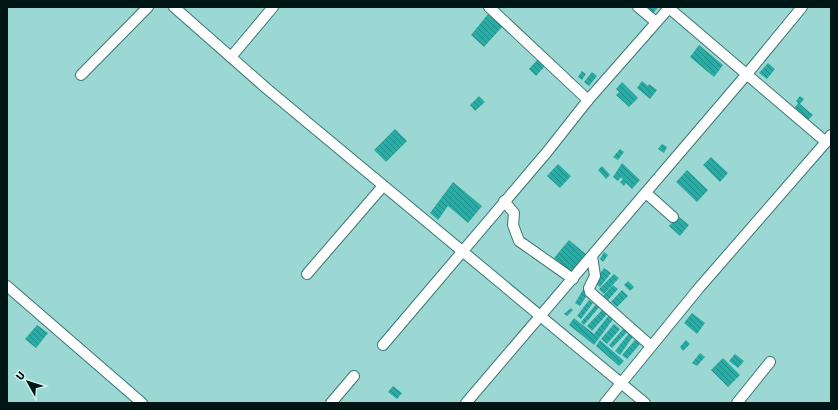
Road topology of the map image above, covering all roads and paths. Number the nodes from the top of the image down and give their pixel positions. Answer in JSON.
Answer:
{"nodes":[{"id":1,"x":148,"y":7,"type":"edge"},
{"id":2,"x":174,"y":7,"type":"edge"},
{"id":3,"x":273,"y":7,"type":"edge"},
{"id":4,"x":489,"y":7,"type":"edge"},
{"id":5,"x":638,"y":7,"type":"edge"},
{"id":6,"x":802,"y":7,"type":"edge"},
{"id":7,"x":670,"y":8,"type":"edge"},
{"id":8,"x":656,"y":22,"type":"junction"},
{"id":9,"x":231,"y":57,"type":"junction"},
{"id":10,"x":747,"y":74,"type":"junction"},
{"id":11,"x":81,"y":75,"type":"dead end"},
{"id":12,"x":588,"y":100,"type":"junction"},
{"id":13,"x":828,"y":139,"type":"edge"},
{"id":14,"x":383,"y":186,"type":"junction"},
{"id":15,"x":646,"y":193,"type":"junction"},
{"id":16,"x":504,"y":202,"type":"junction"},
{"id":17,"x":673,"y":217,"type":"dead end"},
{"id":18,"x":461,"y":252,"type":"junction"},
{"id":19,"x":592,"y":256,"type":"junction"},
{"id":20,"x":307,"y":274,"type":"dead end"},
{"id":21,"x":573,"y":279,"type":"junction"},
{"id":22,"x":7,"y":286,"type":"edge"},
{"id":23,"x":542,"y":316,"type":"junction"},
{"id":24,"x":383,"y":346,"type":"dead end"},
{"id":25,"x":651,"y":346,"type":"junction"},
{"id":26,"x":770,"y":362,"type":"dead end"},
{"id":27,"x":354,"y":376,"type":"dead end"},
{"id":28,"x":621,"y":384,"type":"junction"},
{"id":29,"x":142,"y":403,"type":"edge"},
{"id":30,"x":331,"y":403,"type":"edge"},
{"id":31,"x":466,"y":403,"type":"edge"},
{"id":32,"x":605,"y":403,"type":"edge"},
{"id":33,"x":645,"y":403,"type":"edge"},
{"id":34,"x":737,"y":403,"type":"edge"}],
"edges":[{"from":1,"to":11,"type":"street"},
{"from":2,"to":9,"type":"street"},
{"from":3,"to":9,"type":"street"},
{"from":4,"to":12,"type":"street"},
{"from":5,"to":8,"type":"street"},
{"from":6,"to":10,"type":"street"},
{"from":7,"to":8,"type":"street"},
{"from":7,"to":10,"type":"street"},
{"from":8,"to":12,"type":"street"},
{"from":9,"to":14,"type":"street"},
{"from":10,"to":13,"type":"street"},
{"from":10,"to":15,"type":"street"},
{"from":12,"to":16,"type":"street"},
{"from":13,"to":25,"type":"street"},
{"from":14,"to":18,"type":"street"},
{"from":14,"to":20,"type":"street"},
{"from":15,"to":17,"type":"street"},
{"from":15,"to":19,"type":"street"},
{"from":16,"to":18,"type":"street"},
{"from":16,"to":21,"type":"street"},
{"from":18,"to":23,"type":"street"},
{"from":18,"to":24,"type":"street"},
{"from":19,"to":21,"type":"street"},
{"from":19,"to":25,"type":"street"},
{"from":21,"to":23,"type":"street"},
{"from":22,"to":29,"type":"street"},
{"from":23,"to":28,"type":"street"},
{"from":23,"to":31,"type":"street"},
{"from":25,"to":28,"type":"street"},
{"from":26,"to":34,"type":"street"},
{"from":27,"to":30,"type":"street"},
{"from":28,"to":32,"type":"street"},
{"from":28,"to":33,"type":"street"}]}
